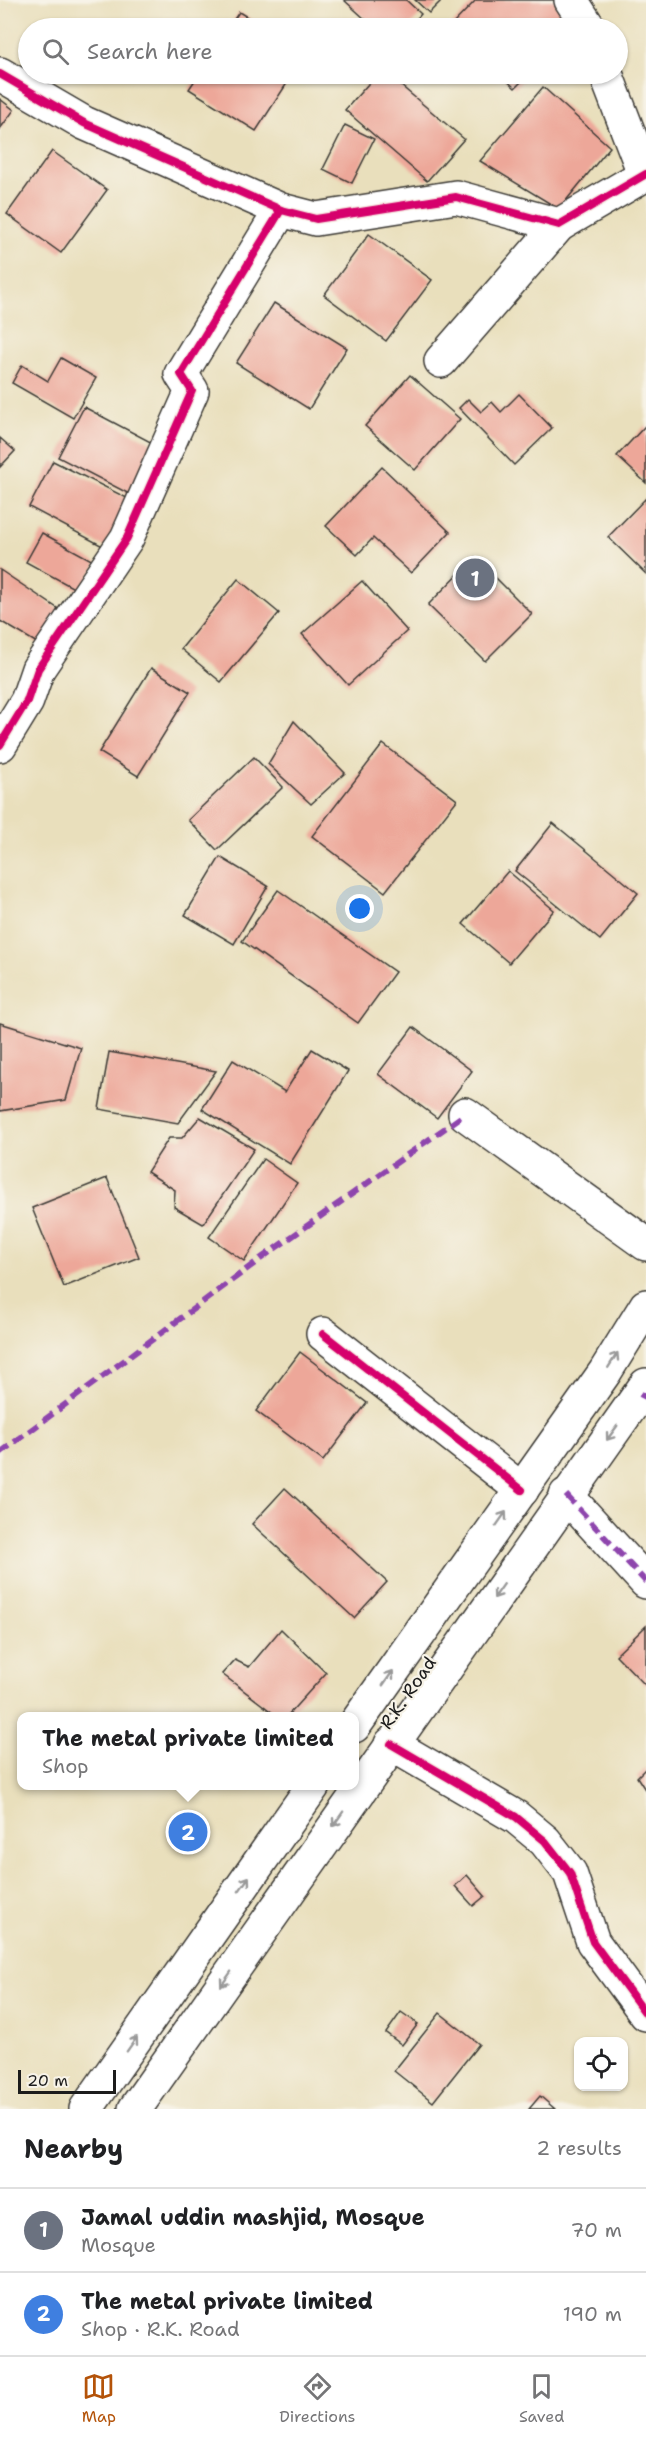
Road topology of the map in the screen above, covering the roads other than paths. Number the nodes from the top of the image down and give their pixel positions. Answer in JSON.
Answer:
{"nodes":[{"id":1,"x":571,"y":0,"type":"edge"},
{"id":2,"x":583,"y":18,"type":"edge"},
{"id":3,"x":0,"y":74,"type":"edge"},
{"id":4,"x":610,"y":84,"type":"edge"},
{"id":5,"x":646,"y":173,"type":"edge"},
{"id":6,"x":281,"y":210,"type":"junction"},
{"id":7,"x":559,"y":225,"type":"junction"},
{"id":8,"x":441,"y":361,"type":"dead end"},
{"id":9,"x":0,"y":745,"type":"edge"},
{"id":10,"x":465,"y":1114,"type":"dead end"},
{"id":11,"x":646,"y":1244,"type":"edge"},
{"id":12,"x":646,"y":1306,"type":"edge"},
{"id":13,"x":323,"y":1334,"type":"dead end"},
{"id":14,"x":644,"y":1392,"type":"edge"},
{"id":15,"x":522,"y":1490,"type":"junction"},
{"id":16,"x":566,"y":1496,"type":"junction"},
{"id":17,"x":646,"y":1582,"type":"edge"},
{"id":18,"x":359,"y":1719,"type":"edge"},
{"id":19,"x":391,"y":1744,"type":"junction"},
{"id":20,"x":309,"y":1790,"type":"edge"},
{"id":21,"x":359,"y":1790,"type":"edge"},
{"id":22,"x":359,"y":1790,"type":"edge"},
{"id":23,"x":646,"y":2014,"type":"edge"},
{"id":24,"x":86,"y":2109,"type":"edge"},
{"id":25,"x":135,"y":2109,"type":"edge"}],
"edges":[{"from":1,"to":2,"type":"main road"},
{"from":3,"to":6,"type":"main road"},
{"from":4,"to":5,"type":"main road"},
{"from":5,"to":7,"type":"main road"},
{"from":6,"to":7,"type":"main road"},
{"from":6,"to":9,"type":"main road"},
{"from":7,"to":8,"type":"main road"},
{"from":10,"to":11,"type":"main road"},
{"from":15,"to":12,"type":"main road","name":"R.K. Road","one_way":true},
{"from":13,"to":15,"type":"main road"},
{"from":14,"to":16,"type":"main road","name":"R.K. Road","one_way":true},
{"from":18,"to":15,"type":"main road","name":"R.K. Road","one_way":true},
{"from":16,"to":17,"type":"main road"},
{"from":16,"to":19,"type":"main road","name":"R.K. Road","one_way":true},
{"from":19,"to":21,"type":"main road","name":"R.K. Road","one_way":true},
{"from":19,"to":23,"type":"main road"},
{"from":24,"to":20,"type":"main road","one_way":true},
{"from":22,"to":25,"type":"main road","name":"R.K. Road","one_way":true}]}
